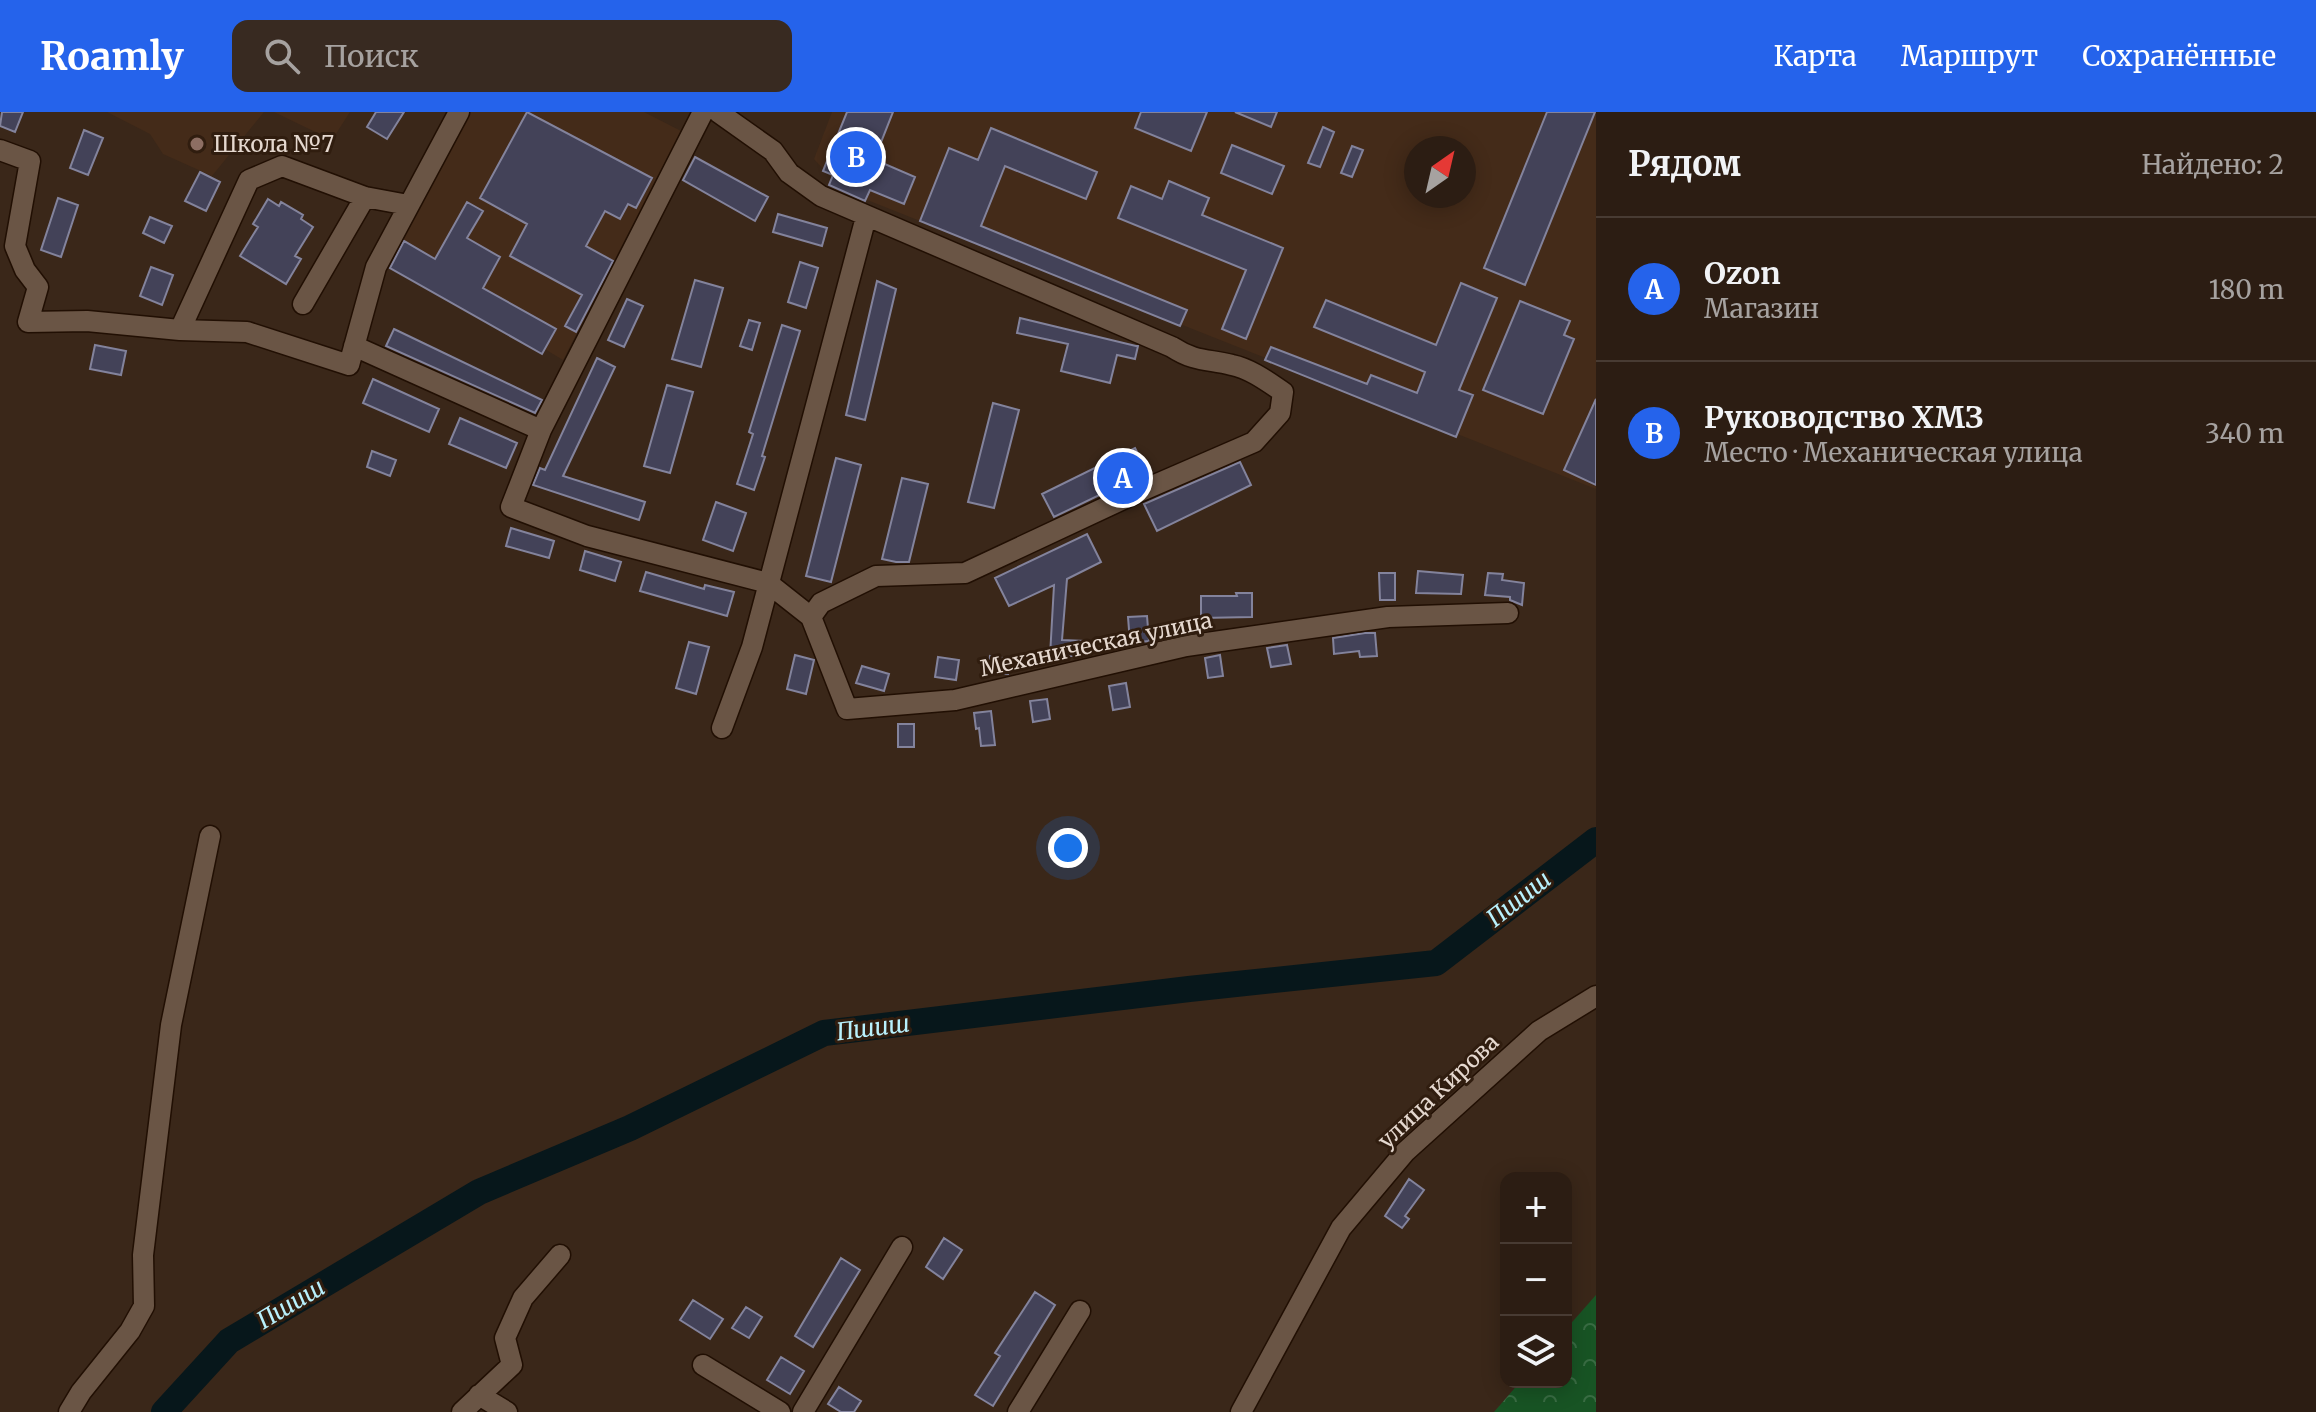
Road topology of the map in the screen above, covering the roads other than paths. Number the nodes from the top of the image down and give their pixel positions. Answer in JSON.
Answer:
{"nodes":[{"id":1,"x":459,"y":112,"type":"edge"},
{"id":2,"x":703,"y":112,"type":"edge"},
{"id":3,"x":718,"y":112,"type":"edge"},
{"id":4,"x":0,"y":150,"type":"edge"},
{"id":5,"x":365,"y":197,"type":"junction"},
{"id":6,"x":408,"y":205,"type":"junction"},
{"id":7,"x":866,"y":217,"type":"junction"},
{"id":8,"x":303,"y":304,"type":"dead end"},
{"id":9,"x":180,"y":330,"type":"junction"},
{"id":10,"x":351,"y":356,"type":"junction"},
{"id":11,"x":541,"y":430,"type":"junction"},
{"id":12,"x":768,"y":583,"type":"junction"},
{"id":13,"x":1508,"y":613,"type":"dead end"},
{"id":14,"x":811,"y":617,"type":"junction"},
{"id":15,"x":722,"y":728,"type":"dead end"},
{"id":16,"x":210,"y":836,"type":"dead end"},
{"id":17,"x":1596,"y":996,"type":"edge"},
{"id":18,"x":902,"y":1247,"type":"dead end"},
{"id":19,"x":560,"y":1255,"type":"dead end"},
{"id":20,"x":1080,"y":1311,"type":"dead end"},
{"id":21,"x":703,"y":1365,"type":"dead end"},
{"id":22,"x":479,"y":1395,"type":"junction"},
{"id":23,"x":69,"y":1412,"type":"edge"},
{"id":24,"x":462,"y":1412,"type":"edge"},
{"id":25,"x":507,"y":1412,"type":"edge"},
{"id":26,"x":780,"y":1412,"type":"edge"},
{"id":27,"x":803,"y":1412,"type":"edge"},
{"id":28,"x":1018,"y":1412,"type":"edge"},
{"id":29,"x":1241,"y":1412,"type":"edge"}],
"edges":[{"from":1,"to":6,"type":"street"},
{"from":2,"to":11,"type":"street"},
{"from":3,"to":7,"type":"street"},
{"from":4,"to":9,"type":"street"},
{"from":5,"to":6,"type":"street"},
{"from":5,"to":8,"type":"street"},
{"from":5,"to":9,"type":"street"},
{"from":6,"to":10,"type":"street"},
{"from":7,"to":12,"type":"street"},
{"from":7,"to":14,"type":"street"},
{"from":9,"to":10,"type":"street"},
{"from":10,"to":11,"type":"street"},
{"from":11,"to":12,"type":"street"},
{"from":12,"to":14,"type":"street"},
{"from":12,"to":15,"type":"street"},
{"from":13,"to":14,"type":"street","name":"Механическая улица"},
{"from":16,"to":23,"type":"street"},
{"from":17,"to":29,"type":"street","name":"улица Кирова"},
{"from":18,"to":27,"type":"street"},
{"from":19,"to":22,"type":"street"},
{"from":20,"to":28,"type":"street"},
{"from":21,"to":26,"type":"street"},
{"from":22,"to":24,"type":"street"},
{"from":22,"to":25,"type":"street"}]}
